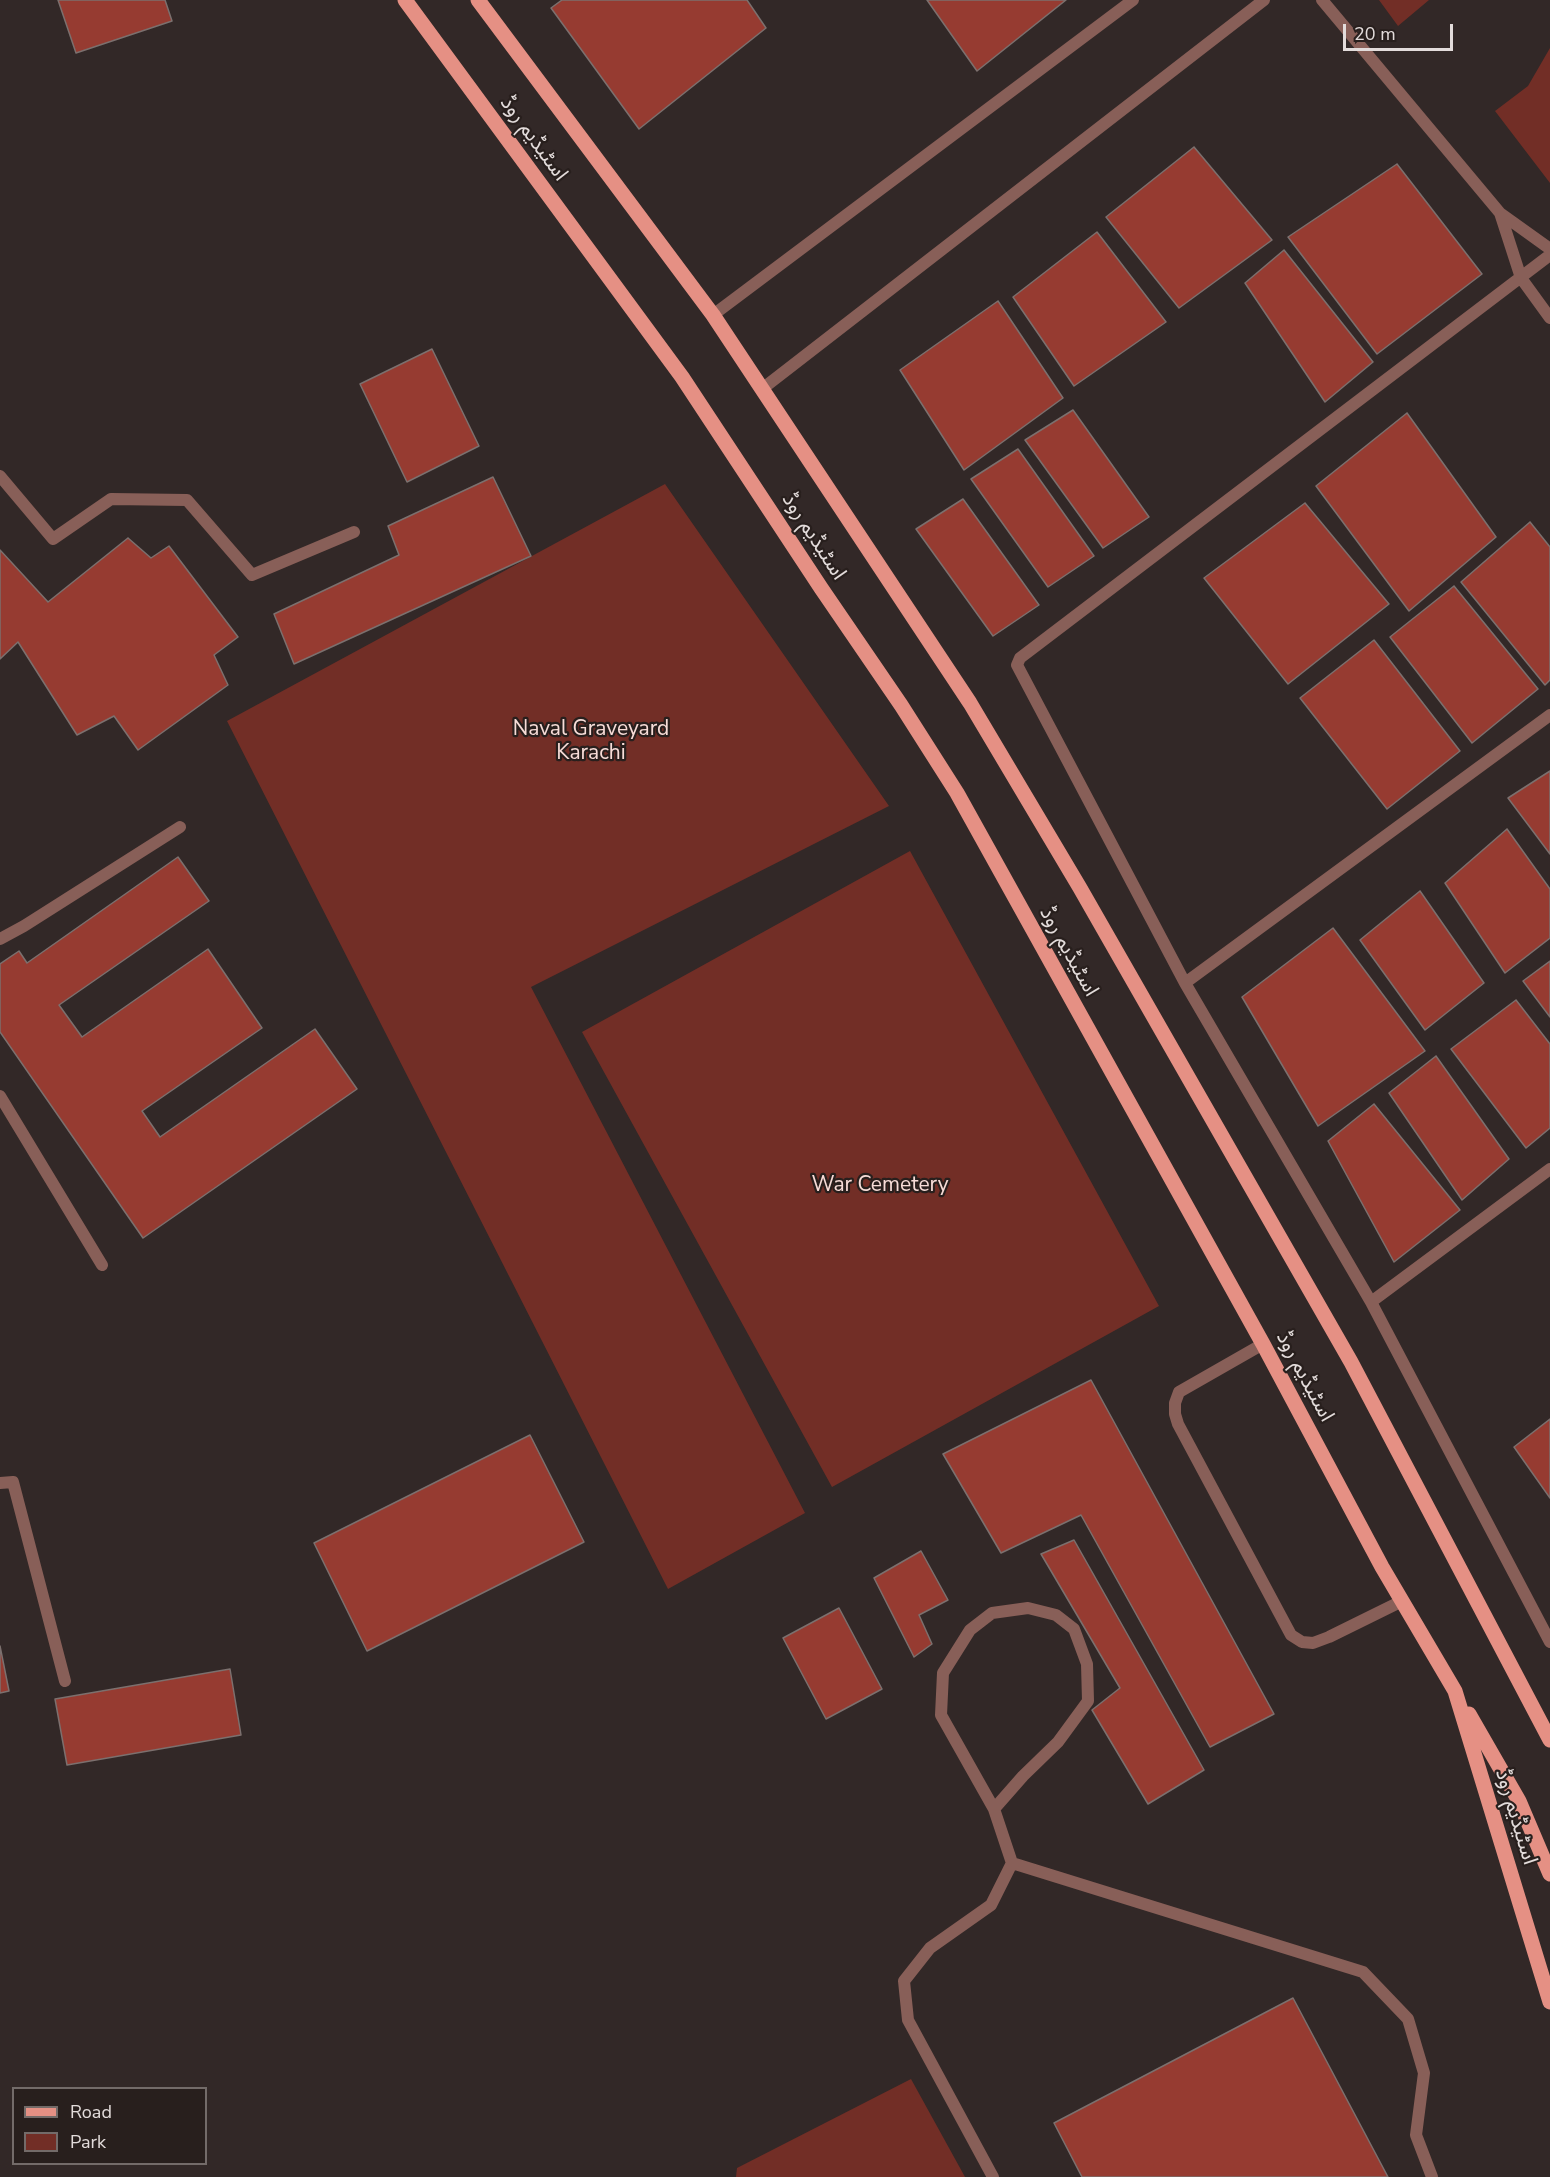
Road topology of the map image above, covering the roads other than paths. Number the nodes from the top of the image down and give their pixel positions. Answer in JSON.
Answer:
{"nodes":[{"id":1,"x":405,"y":0,"type":"edge"},
{"id":2,"x":478,"y":0,"type":"edge"},
{"id":3,"x":1133,"y":0,"type":"edge"},
{"id":4,"x":1264,"y":0,"type":"edge"},
{"id":5,"x":1322,"y":0,"type":"edge"},
{"id":6,"x":1500,"y":213,"type":"junction"},
{"id":7,"x":1550,"y":249,"type":"edge"},
{"id":8,"x":1550,"y":255,"type":"edge"},
{"id":9,"x":1521,"y":278,"type":"junction"},
{"id":10,"x":713,"y":315,"type":"junction"},
{"id":11,"x":1550,"y":318,"type":"edge"},
{"id":12,"x":762,"y":389,"type":"junction"},
{"id":13,"x":0,"y":476,"type":"edge"},
{"id":14,"x":354,"y":532,"type":"dead end"},
{"id":15,"x":1550,"y":715,"type":"edge"},
{"id":16,"x":180,"y":827,"type":"dead end"},
{"id":17,"x":0,"y":939,"type":"edge"},
{"id":18,"x":1185,"y":983,"type":"junction"},
{"id":19,"x":0,"y":1096,"type":"edge"},
{"id":20,"x":1550,"y":1169,"type":"edge"},
{"id":21,"x":102,"y":1265,"type":"dead end"},
{"id":22,"x":1371,"y":1302,"type":"junction"},
{"id":23,"x":1263,"y":1344,"type":"junction"},
{"id":24,"x":0,"y":1484,"type":"edge"},
{"id":25,"x":1402,"y":1601,"type":"junction"},
{"id":26,"x":1549,"y":1636,"type":"edge"},
{"id":27,"x":65,"y":1681,"type":"dead end"},
{"id":28,"x":1455,"y":1691,"type":"junction"},
{"id":29,"x":1550,"y":1740,"type":"edge"},
{"id":30,"x":994,"y":1809,"type":"junction"},
{"id":31,"x":1012,"y":1863,"type":"junction"},
{"id":32,"x":1550,"y":1874,"type":"edge"},
{"id":33,"x":1550,"y":2002,"type":"edge"},
{"id":34,"x":993,"y":2177,"type":"edge"},
{"id":35,"x":1432,"y":2177,"type":"edge"}],
"edges":[{"from":1,"to":23,"type":"main road","name":"اسٹیڈیم روڈ"},
{"from":2,"to":10,"type":"main road","name":"اسٹیڈیم روڈ"},
{"from":3,"to":10,"type":"street"},
{"from":4,"to":12,"type":"street"},
{"from":5,"to":6,"type":"street"},
{"from":6,"to":7,"type":"street"},
{"from":6,"to":9,"type":"street"},
{"from":8,"to":9,"type":"street"},
{"from":9,"to":11,"type":"street"},
{"from":9,"to":18,"type":"street"},
{"from":10,"to":12,"type":"main road","name":"اسٹیڈیم روڈ"},
{"from":12,"to":29,"type":"main road","name":"اسٹیڈیم روڈ"},
{"from":13,"to":14,"type":"street"},
{"from":15,"to":18,"type":"street"},
{"from":16,"to":17,"type":"street"},
{"from":18,"to":22,"type":"street"},
{"from":19,"to":21,"type":"street"},
{"from":20,"to":22,"type":"street"},
{"from":22,"to":26,"type":"street"},
{"from":23,"to":25,"type":"main road","name":"اسٹیڈیم روڈ"},
{"from":23,"to":25,"type":"street"},
{"from":24,"to":27,"type":"street"},
{"from":25,"to":28,"type":"main road","name":"اسٹیڈیم روڈ"},
{"from":28,"to":32,"type":"main road"},
{"from":28,"to":33,"type":"main road","name":"اسٹیڈیم روڈ"},
{"from":30,"to":30,"type":"street"},
{"from":30,"to":31,"type":"street"},
{"from":31,"to":34,"type":"street"},
{"from":31,"to":35,"type":"street"}]}
